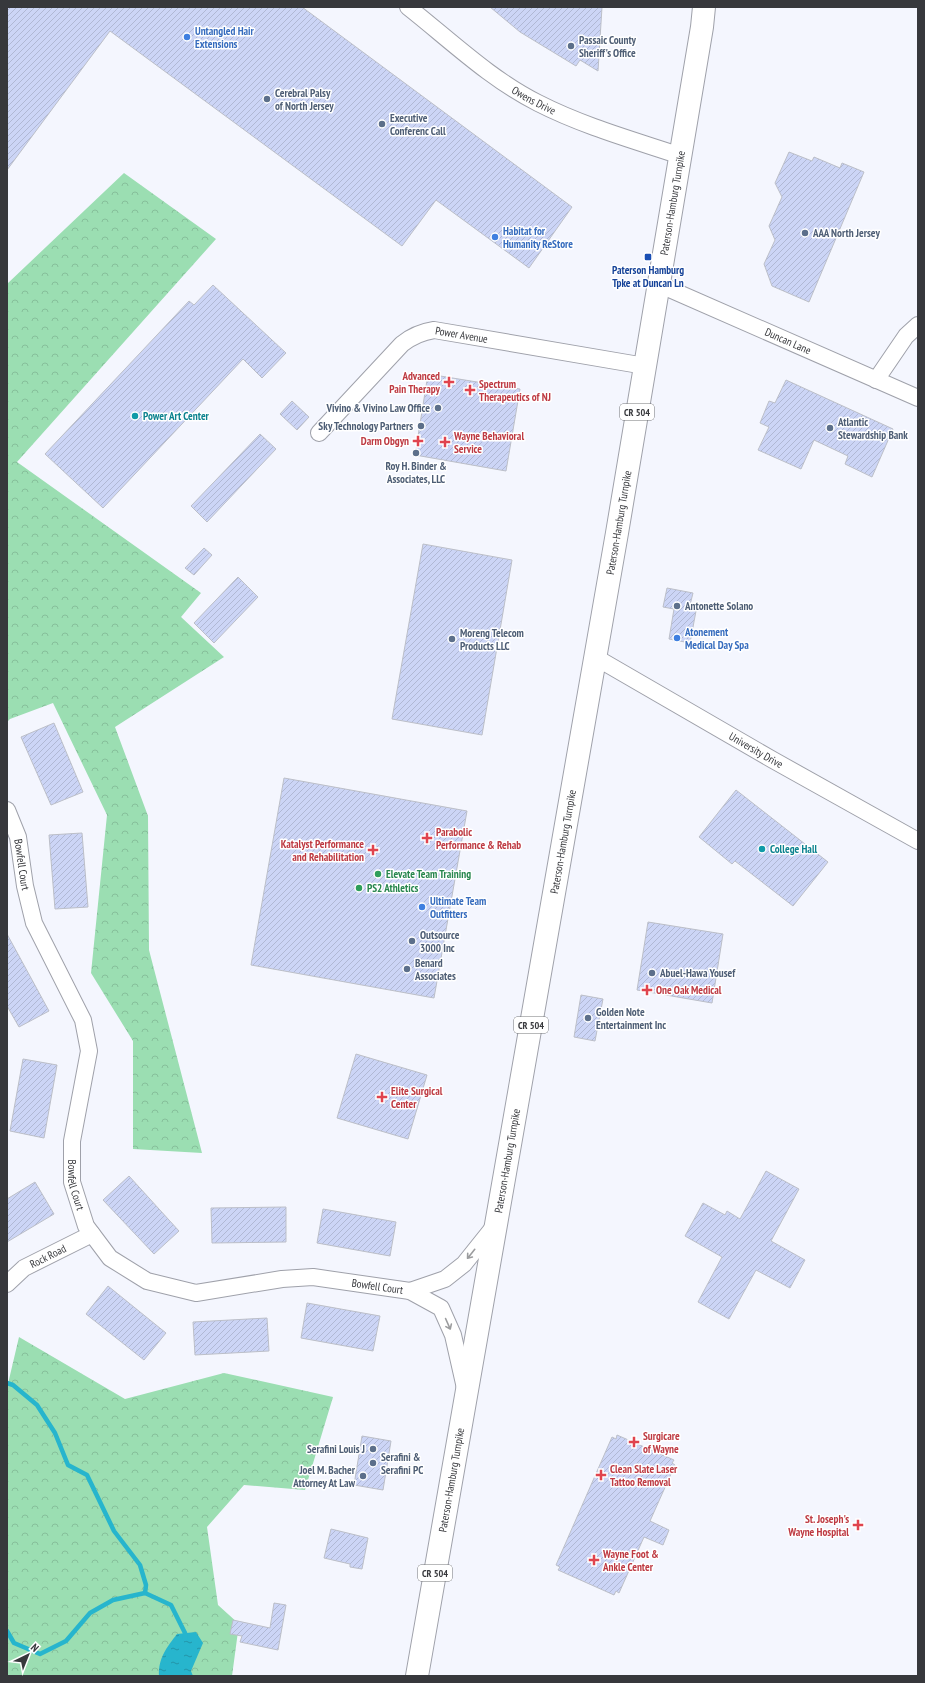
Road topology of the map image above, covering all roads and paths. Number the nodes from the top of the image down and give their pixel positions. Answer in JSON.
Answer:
{"nodes":[{"id":1,"x":408,"y":7,"type":"edge"},
{"id":2,"x":704,"y":7,"type":"edge"},
{"id":3,"x":681,"y":156,"type":"junction"},
{"id":4,"x":658,"y":284,"type":"junction"},
{"id":5,"x":918,"y":325,"type":"edge"},
{"id":6,"x":645,"y":366,"type":"junction"},
{"id":7,"x":876,"y":380,"type":"junction"},
{"id":8,"x":918,"y":398,"type":"edge"},
{"id":9,"x":319,"y":433,"type":"dead end"},
{"id":10,"x":595,"y":657,"type":"junction"},
{"id":11,"x":7,"y":810,"type":"edge"},
{"id":12,"x":918,"y":841,"type":"edge"},
{"id":13,"x":496,"y":1224,"type":"junction"},
{"id":14,"x":92,"y":1234,"type":"junction"},
{"id":15,"x":7,"y":1284,"type":"edge"},
{"id":16,"x":410,"y":1291,"type":"junction"},
{"id":17,"x":466,"y":1394,"type":"junction"},
{"id":18,"x":417,"y":1676,"type":"edge"}],
"edges":[{"from":1,"to":3,"type":"street","name":"Owens Drive"},
{"from":2,"to":3,"type":"main road","name":"Paterson-Hamburg Turnpike","number":"CR 504"},
{"from":3,"to":4,"type":"main road","name":"Paterson-Hamburg Turnpike","number":"CR 504"},
{"from":4,"to":6,"type":"main road","name":"Paterson-Hamburg Turnpike","number":"CR 504"},
{"from":4,"to":7,"type":"street","name":"Duncan Lane"},
{"from":5,"to":7,"type":"street"},
{"from":6,"to":9,"type":"street","name":"Power Avenue"},
{"from":6,"to":10,"type":"main road","name":"Paterson-Hamburg Turnpike","number":"CR 504"},
{"from":7,"to":8,"type":"street","name":"Duncan Lane"},
{"from":10,"to":12,"type":"street","name":"University Drive"},
{"from":10,"to":13,"type":"main road","name":"Paterson-Hamburg Turnpike","number":"CR 504"},
{"from":11,"to":14,"type":"street","name":"Bowfell Court"},
{"from":13,"to":16,"type":"street","name":"Bowfell Court","one_way":true},
{"from":13,"to":17,"type":"main road","name":"Paterson-Hamburg Turnpike","number":"CR 504"},
{"from":14,"to":15,"type":"street","name":"Rock Road"},
{"from":14,"to":16,"type":"street","name":"Bowfell Court"},
{"from":16,"to":17,"type":"street","name":"Bowfell Court","one_way":true},
{"from":17,"to":18,"type":"main road","name":"Paterson-Hamburg Turnpike","number":"CR 504"}]}
